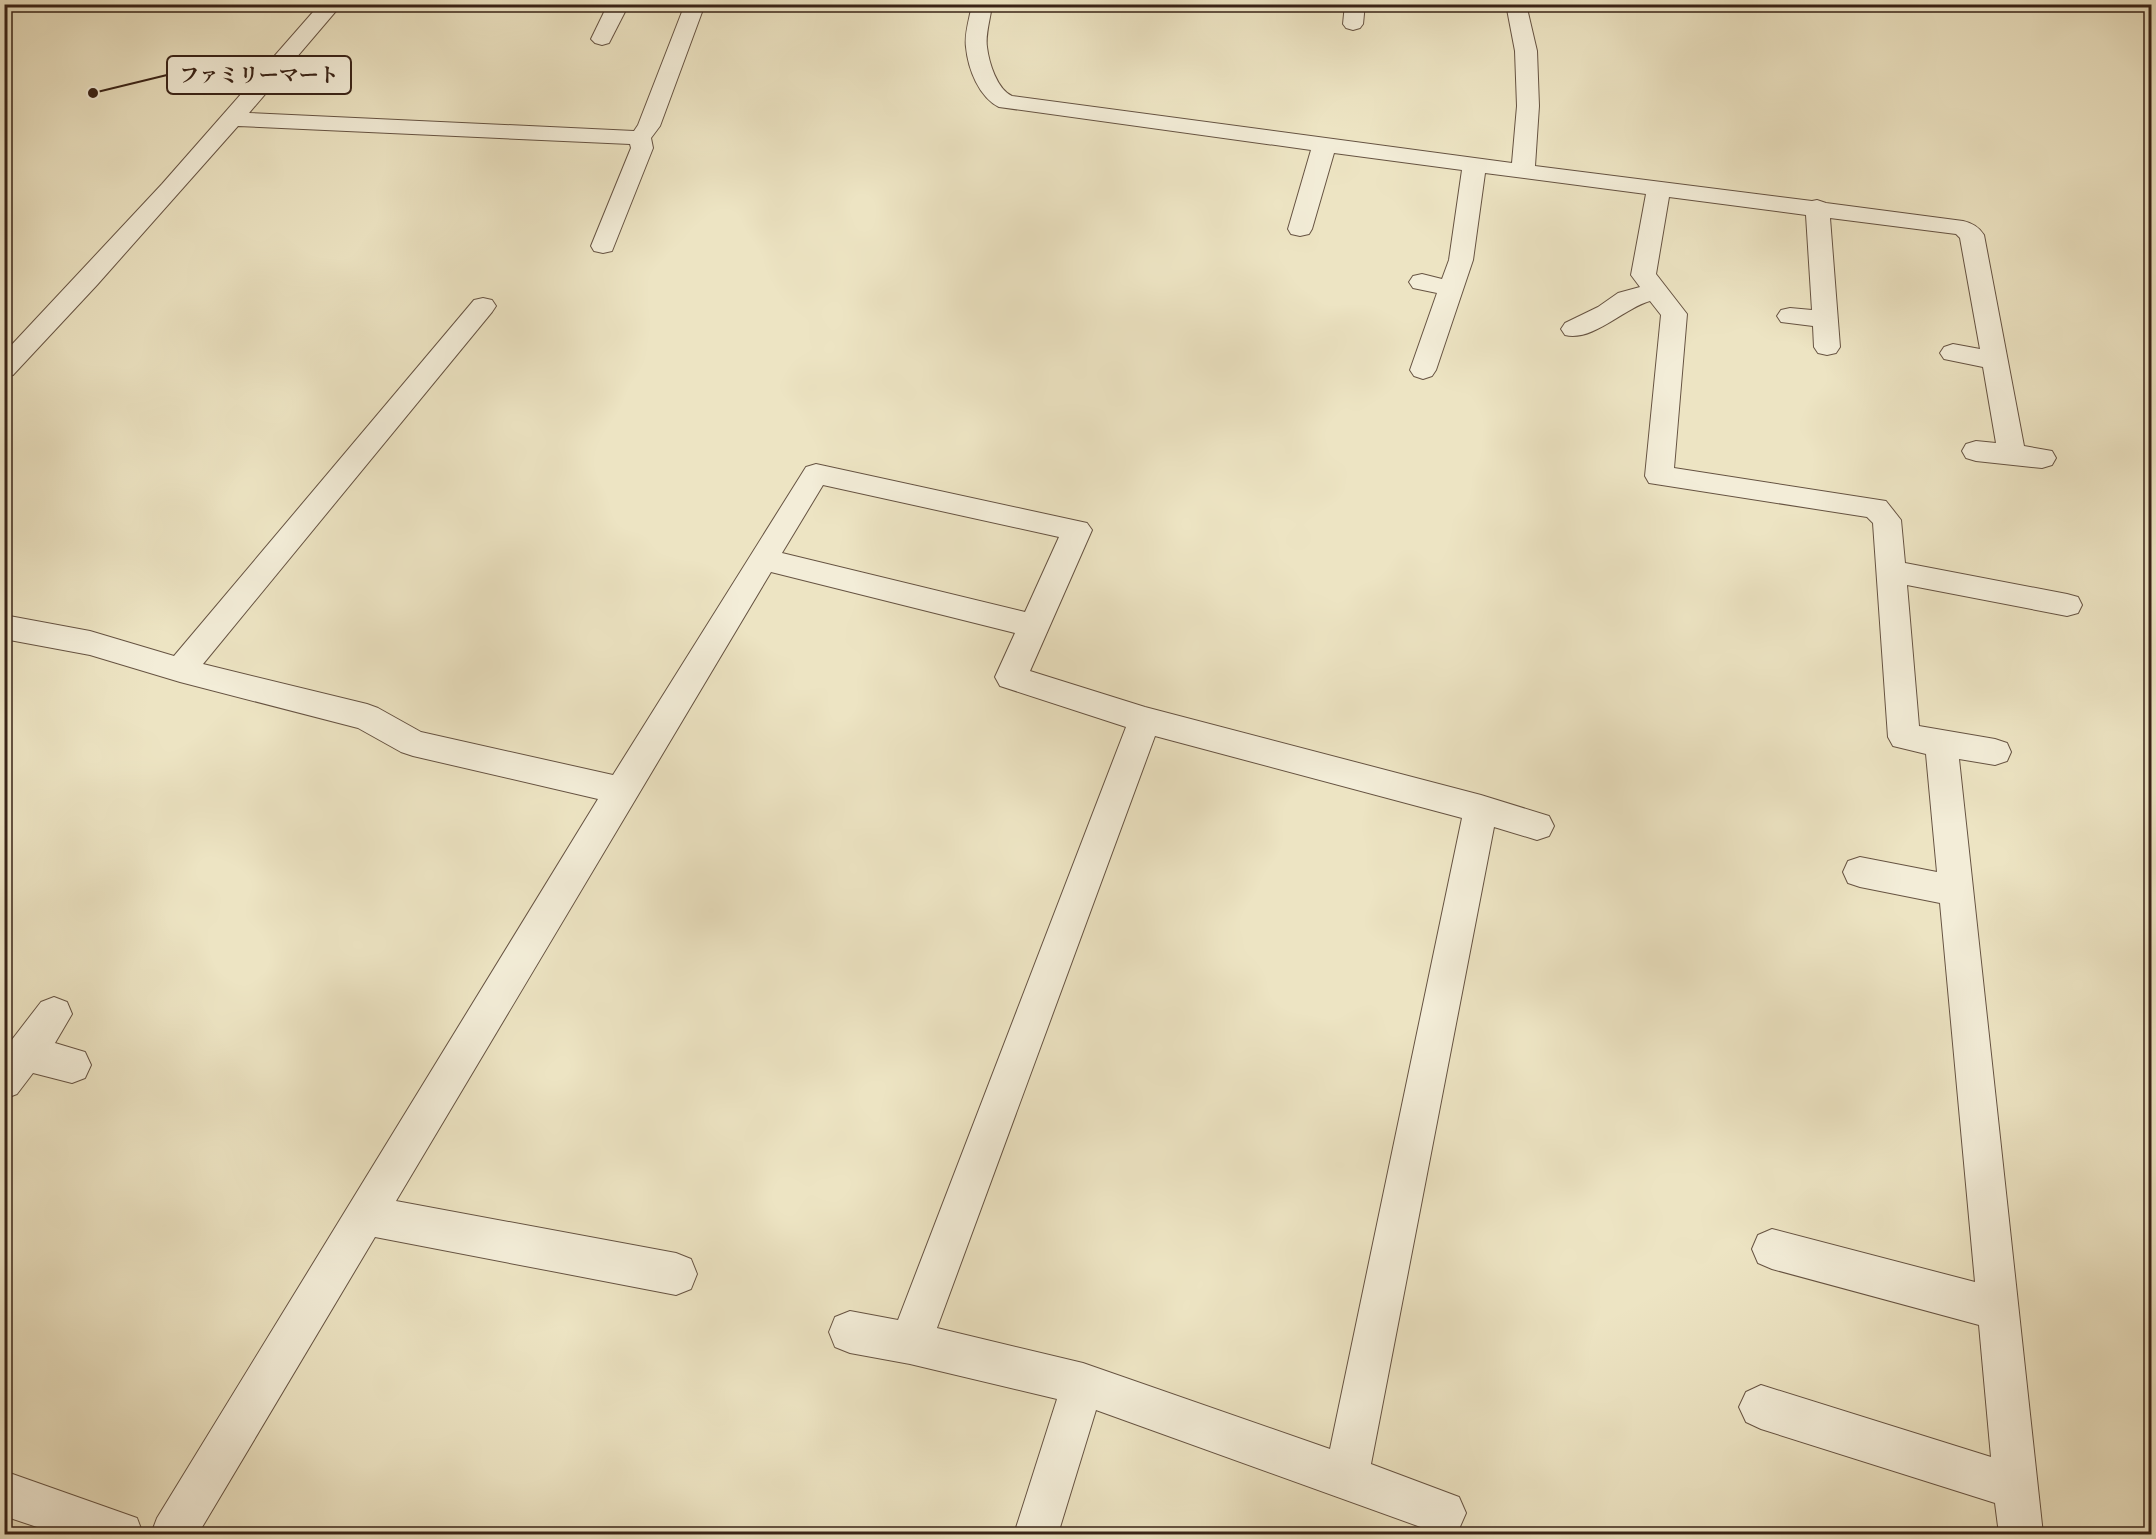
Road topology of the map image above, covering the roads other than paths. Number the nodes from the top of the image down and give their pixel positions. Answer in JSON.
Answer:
{"nodes":[{"id":1,"x":332,"y":4,"type":"edge"},
{"id":2,"x":619,"y":4,"type":"edge"},
{"id":3,"x":695,"y":4,"type":"edge"},
{"id":4,"x":982,"y":4,"type":"edge"},
{"id":5,"x":1516,"y":4,"type":"edge"},
{"id":6,"x":602,"y":39,"type":"dead end"},
{"id":7,"x":234,"y":118,"type":"junction"},
{"id":8,"x":640,"y":138,"type":"junction"},
{"id":9,"x":1324,"y":146,"type":"junction"},
{"id":10,"x":1474,"y":166,"type":"junction"},
{"id":11,"x":1523,"y":171,"type":"junction"},
{"id":12,"x":1659,"y":187,"type":"junction"},
{"id":13,"x":1817,"y":207,"type":"junction"},
{"id":14,"x":1300,"y":229,"type":"dead end"},
{"id":15,"x":603,"y":246,"type":"dead end"},
{"id":16,"x":1422,"y":282,"type":"dead end"},
{"id":17,"x":1451,"y":289,"type":"junction"},
{"id":18,"x":1656,"y":291,"type":"junction"},
{"id":19,"x":483,"y":306,"type":"dead end"},
{"id":20,"x":1790,"y":316,"type":"dead end"},
{"id":21,"x":1824,"y":319,"type":"junction"},
{"id":22,"x":1574,"y":329,"type":"dead end"},
{"id":23,"x":1827,"y":347,"type":"dead end"},
{"id":24,"x":1953,"y":353,"type":"dead end"},
{"id":25,"x":1995,"y":361,"type":"junction"},
{"id":26,"x":4,"y":369,"type":"edge"},
{"id":27,"x":1424,"y":370,"type":"dead end"},
{"id":28,"x":366,"y":402,"type":"dead end"},
{"id":29,"x":397,"y":408,"type":"junction"},
{"id":30,"x":1976,"y":451,"type":"dead end"},
{"id":31,"x":2012,"y":455,"type":"junction"},
{"id":32,"x":2042,"y":458,"type":"dead end"},
{"id":33,"x":762,"y":559,"type":"junction"},
{"id":34,"x":1891,"y":572,"type":"junction"},
{"id":35,"x":2067,"y":605,"type":"dead end"},
{"id":36,"x":1035,"y":626,"type":"junction"},
{"id":37,"x":4,"y":627,"type":"edge"},
{"id":38,"x":180,"y":670,"type":"junction"},
{"id":39,"x":1145,"y":720,"type":"junction"},
{"id":40,"x":1941,"y":742,"type":"junction"},
{"id":41,"x":1995,"y":752,"type":"dead end"},
{"id":42,"x":621,"y":791,"type":"junction"},
{"id":43,"x":1481,"y":809,"type":"junction"},
{"id":44,"x":1537,"y":826,"type":"dead end"},
{"id":45,"x":1860,"y":872,"type":"dead end"},
{"id":46,"x":1955,"y":891,"type":"junction"},
{"id":47,"x":54,"y":1014,"type":"dead end"},
{"id":48,"x":72,"y":1065,"type":"dead end"},
{"id":49,"x":15,"y":1067,"type":"edge"},
{"id":50,"x":365,"y":1215,"type":"junction"},
{"id":51,"x":1772,"y":1249,"type":"dead end"},
{"id":52,"x":676,"y":1274,"type":"dead end"},
{"id":53,"x":1998,"y":1309,"type":"junction"},
{"id":54,"x":850,"y":1332,"type":"dead end"},
{"id":55,"x":910,"y":1343,"type":"junction"},
{"id":56,"x":1083,"y":1384,"type":"junction"},
{"id":57,"x":1761,"y":1407,"type":"dead end"},
{"id":58,"x":1346,"y":1477,"type":"junction"},
{"id":59,"x":2016,"y":1487,"type":"junction"},
{"id":60,"x":4,"y":1493,"type":"edge"},
{"id":61,"x":1443,"y":1513,"type":"dead end"},
{"id":62,"x":121,"y":1534,"type":"edge"},
{"id":63,"x":173,"y":1534,"type":"edge"},
{"id":64,"x":1036,"y":1534,"type":"edge"},
{"id":65,"x":2021,"y":1534,"type":"edge"}],
"edges":[{"from":1,"to":7,"type":"street"},
{"from":2,"to":6,"type":"street"},
{"from":3,"to":8,"type":"street"},
{"from":4,"to":9,"type":"street"},
{"from":5,"to":11,"type":"street"},
{"from":7,"to":8,"type":"street"},
{"from":7,"to":26,"type":"street"},
{"from":8,"to":15,"type":"street"},
{"from":9,"to":10,"type":"street"},
{"from":9,"to":14,"type":"street"},
{"from":10,"to":11,"type":"street"},
{"from":10,"to":17,"type":"street"},
{"from":11,"to":12,"type":"street"},
{"from":12,"to":13,"type":"street"},
{"from":12,"to":18,"type":"street"},
{"from":13,"to":21,"type":"street"},
{"from":13,"to":25,"type":"street"},
{"from":16,"to":17,"type":"street"},
{"from":17,"to":27,"type":"street"},
{"from":18,"to":22,"type":"street"},
{"from":18,"to":34,"type":"street"},
{"from":19,"to":29,"type":"street"},
{"from":20,"to":21,"type":"street"},
{"from":21,"to":23,"type":"street"},
{"from":24,"to":25,"type":"street"},
{"from":25,"to":31,"type":"street"},
{"from":28,"to":29,"type":"street"},
{"from":29,"to":38,"type":"street"},
{"from":30,"to":31,"type":"street"},
{"from":31,"to":32,"type":"street"},
{"from":33,"to":36,"type":"street"},
{"from":33,"to":36,"type":"street"},
{"from":33,"to":42,"type":"street"},
{"from":34,"to":35,"type":"street"},
{"from":34,"to":40,"type":"street"},
{"from":36,"to":39,"type":"street"},
{"from":37,"to":38,"type":"street"},
{"from":38,"to":42,"type":"street"},
{"from":39,"to":43,"type":"street"},
{"from":39,"to":55,"type":"street"},
{"from":40,"to":41,"type":"street"},
{"from":40,"to":46,"type":"street"},
{"from":42,"to":50,"type":"street"},
{"from":43,"to":44,"type":"street"},
{"from":43,"to":58,"type":"street"},
{"from":45,"to":46,"type":"street"},
{"from":46,"to":53,"type":"street"},
{"from":47,"to":49,"type":"street"},
{"from":48,"to":49,"type":"street"},
{"from":50,"to":52,"type":"street"},
{"from":50,"to":63,"type":"street"},
{"from":51,"to":53,"type":"street"},
{"from":53,"to":59,"type":"street"},
{"from":54,"to":55,"type":"street"},
{"from":55,"to":56,"type":"street"},
{"from":56,"to":58,"type":"street"},
{"from":56,"to":64,"type":"street"},
{"from":57,"to":59,"type":"street"},
{"from":58,"to":61,"type":"street"},
{"from":59,"to":65,"type":"street"},
{"from":60,"to":62,"type":"street"}]}
